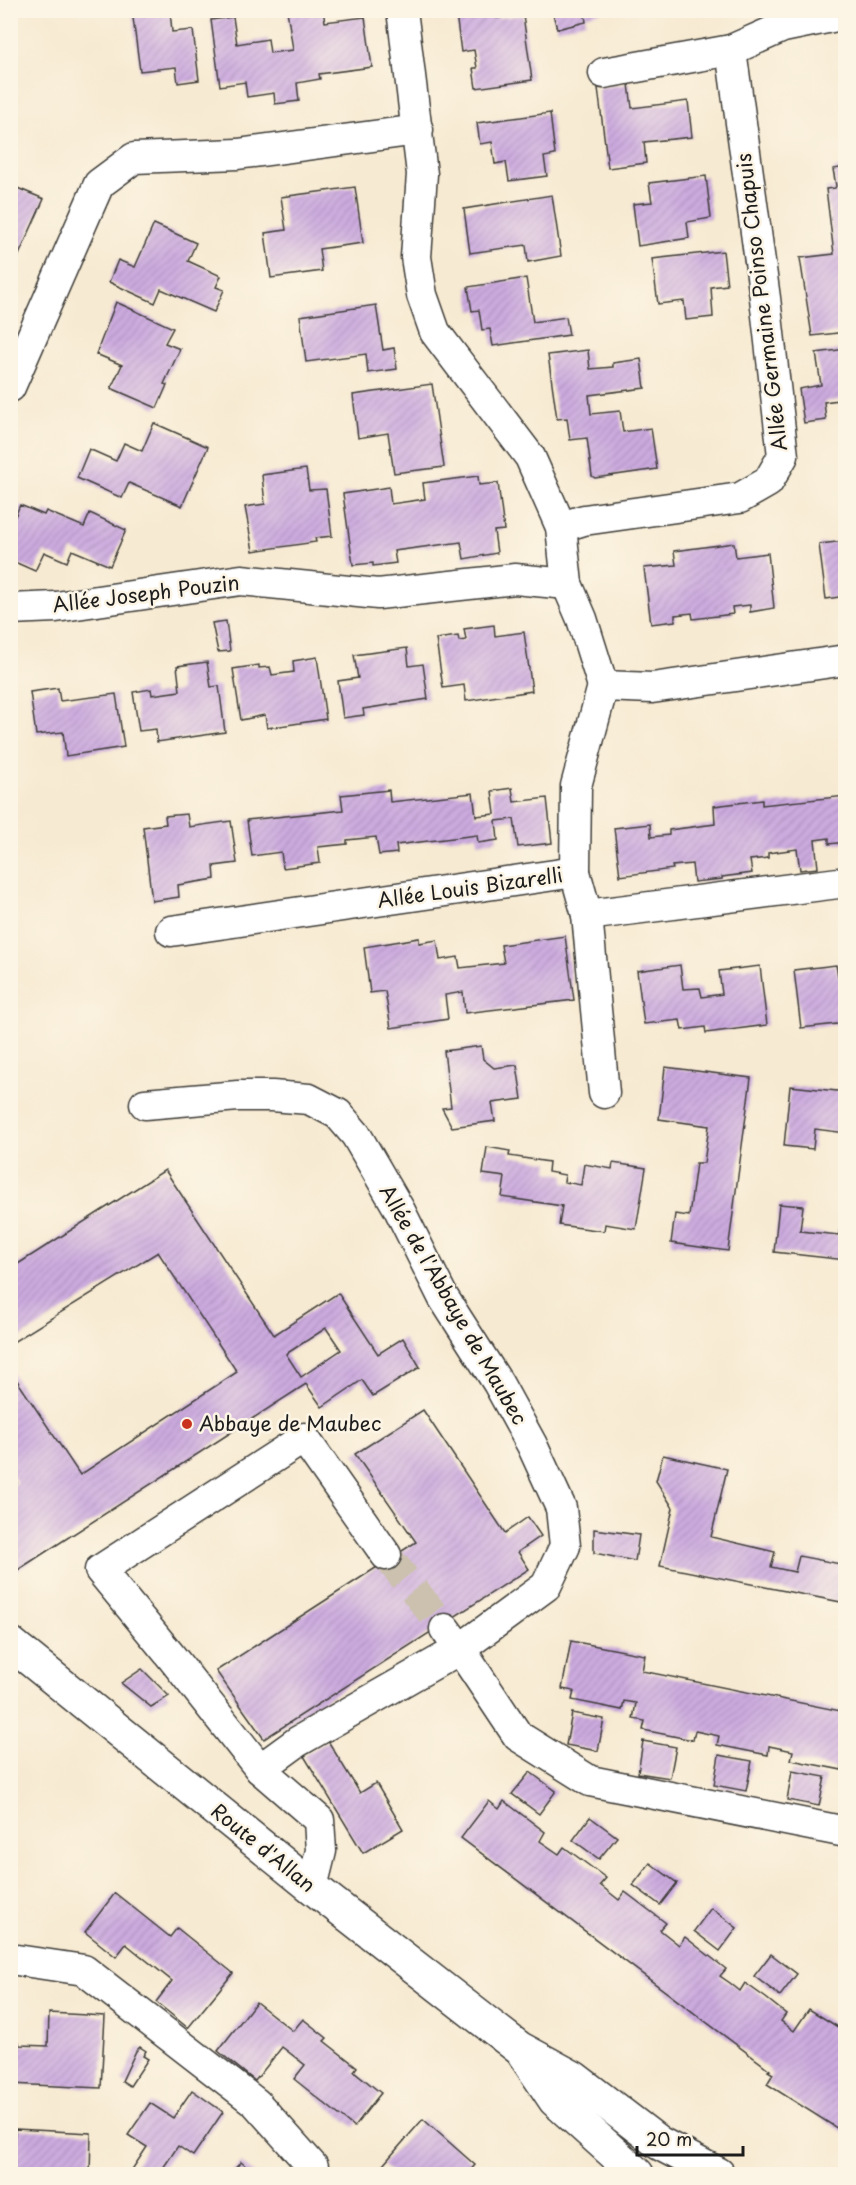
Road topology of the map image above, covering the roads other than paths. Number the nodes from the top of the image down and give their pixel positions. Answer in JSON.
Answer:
{"nodes":[{"id":1,"x":402,"y":10,"type":"edge"},
{"id":2,"x":846,"y":14,"type":"edge"},
{"id":3,"x":731,"y":50,"type":"junction"},
{"id":4,"x":604,"y":73,"type":"dead end"},
{"id":5,"x":418,"y":130,"type":"junction"},
{"id":6,"x":10,"y":387,"type":"edge"},
{"id":7,"x":561,"y":527,"type":"junction"},
{"id":8,"x":567,"y":584,"type":"junction"},
{"id":9,"x":10,"y":609,"type":"edge"},
{"id":10,"x":846,"y":660,"type":"edge"},
{"id":11,"x":603,"y":686,"type":"junction"},
{"id":12,"x":574,"y":872,"type":"junction"},
{"id":13,"x":846,"y":882,"type":"edge"},
{"id":14,"x":587,"y":915,"type":"junction"},
{"id":15,"x":171,"y":931,"type":"dead end"},
{"id":16,"x":604,"y":1093,"type":"dead end"},
{"id":17,"x":145,"y":1104,"type":"dead end"},
{"id":18,"x":386,"y":1555,"type":"tunnel mouth"},
{"id":19,"x":452,"y":1639,"type":"junction"},
{"id":20,"x":10,"y":1643,"type":"edge"},
{"id":21,"x":260,"y":1769,"type":"junction"},
{"id":22,"x":846,"y":1832,"type":"edge"},
{"id":23,"x":312,"y":1887,"type":"junction"},
{"id":24,"x":10,"y":1959,"type":"edge"},
{"id":25,"x":519,"y":2048,"type":"junction"},
{"id":26,"x":312,"y":2175,"type":"edge"},
{"id":27,"x":638,"y":2175,"type":"edge"},
{"id":28,"x":718,"y":2175,"type":"edge"}],
"edges":[{"from":1,"to":5,"type":"street"},
{"from":2,"to":3,"type":"street"},
{"from":3,"to":4,"type":"street"},
{"from":3,"to":7,"type":"street","name":"Allée Germaine Poinso Chapuis"},
{"from":5,"to":6,"type":"street"},
{"from":5,"to":7,"type":"street"},
{"from":7,"to":8,"type":"street"},
{"from":8,"to":9,"type":"street","name":"Allée Joseph Pouzin"},
{"from":8,"to":11,"type":"street"},
{"from":10,"to":11,"type":"street"},
{"from":11,"to":12,"type":"street"},
{"from":12,"to":14,"type":"street","name":"Allée Louis Bizarelli"},
{"from":12,"to":15,"type":"street","name":"Allée Louis Bizarelli"},
{"from":13,"to":14,"type":"street"},
{"from":14,"to":16,"type":"street","name":"Allée Louis Bizarelli"},
{"from":17,"to":19,"type":"street","name":"Allée de l'Abbaye de Maubec"},
{"from":18,"to":21,"type":"street"},
{"from":19,"to":21,"type":"street"},
{"from":19,"to":22,"type":"street"},
{"from":20,"to":23,"type":"street","name":"Route d'Allan"},
{"from":21,"to":23,"type":"street"},
{"from":23,"to":25,"type":"street","name":"Route d'Allan"},
{"from":24,"to":26,"type":"street"},
{"from":25,"to":27,"type":"street","name":"Route d'Allan"},
{"from":25,"to":28,"type":"street","name":"Route d'Allan"}]}
